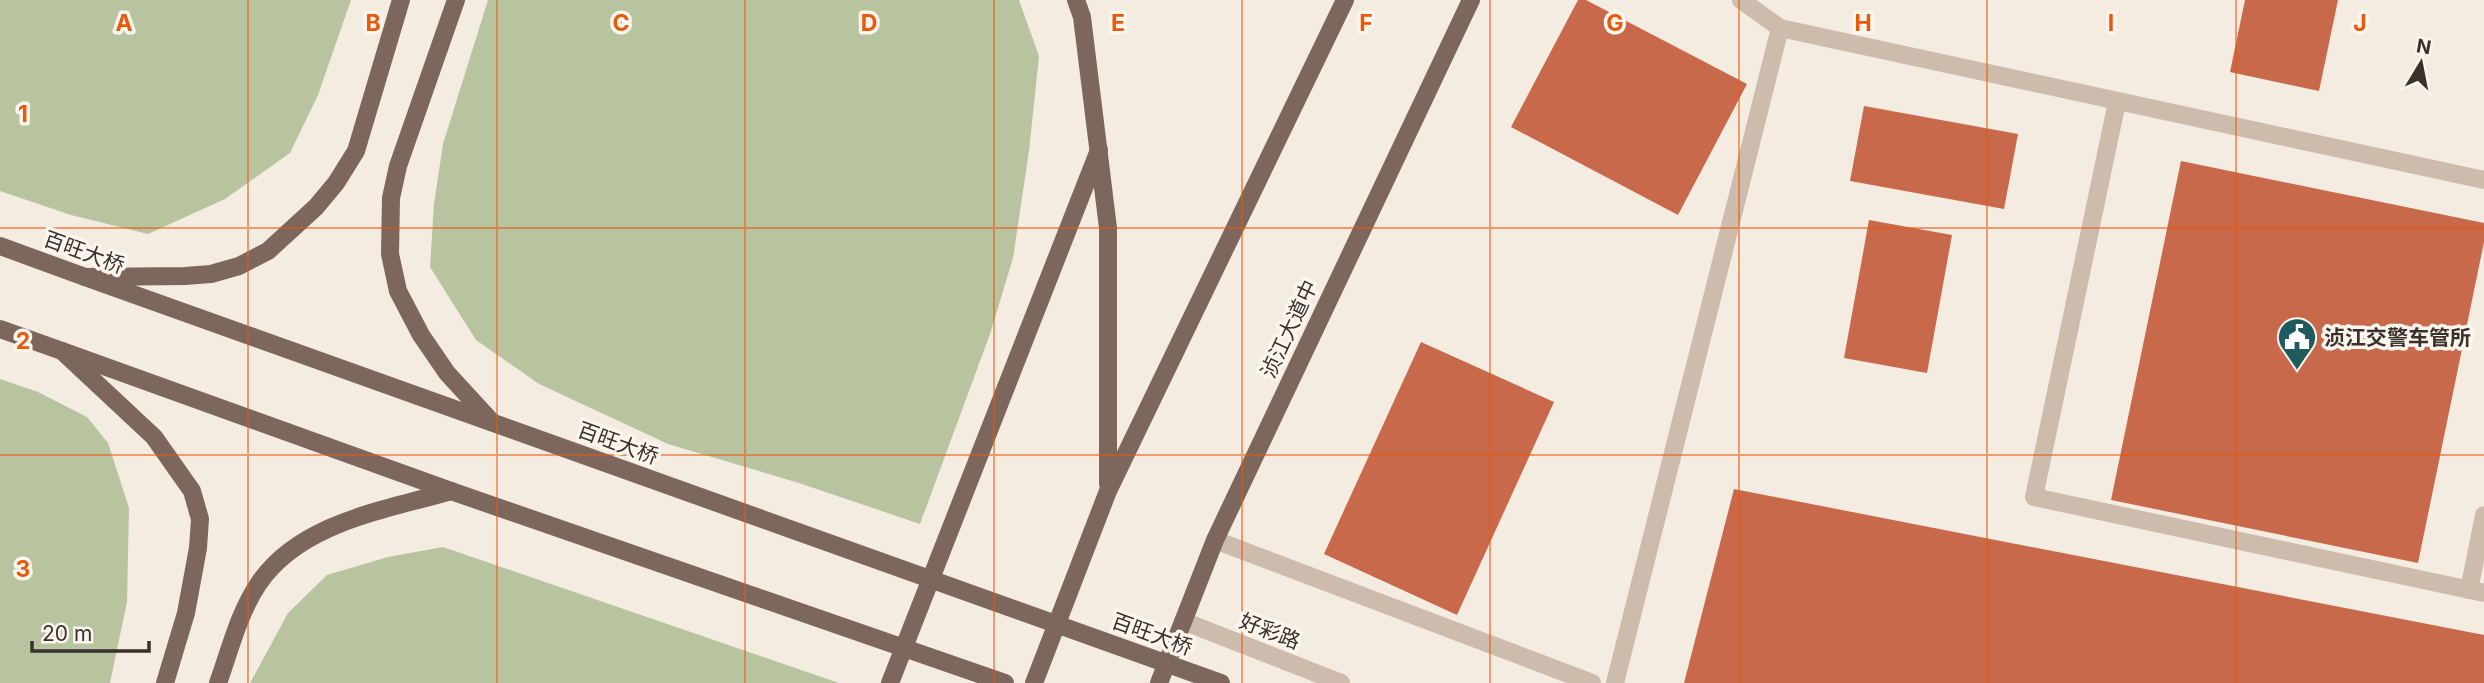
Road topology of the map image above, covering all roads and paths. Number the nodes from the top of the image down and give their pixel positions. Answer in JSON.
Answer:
{"nodes":[{"id":1,"x":401,"y":0,"type":"edge"},
{"id":2,"x":457,"y":0,"type":"edge"},
{"id":3,"x":1076,"y":0,"type":"edge"},
{"id":4,"x":1345,"y":0,"type":"edge"},
{"id":5,"x":1471,"y":0,"type":"edge"},
{"id":6,"x":1741,"y":0,"type":"edge"},
{"id":7,"x":1780,"y":28,"type":"junction"},
{"id":8,"x":2117,"y":102,"type":"junction"},
{"id":9,"x":1099,"y":150,"type":"junction"},
{"id":10,"x":2484,"y":180,"type":"edge"},
{"id":11,"x":0,"y":246,"type":"edge"},
{"id":12,"x":85,"y":277,"type":"junction"},
{"id":13,"x":0,"y":329,"type":"edge"},
{"id":14,"x":62,"y":352,"type":"junction"},
{"id":15,"x":492,"y":422,"type":"junction"},
{"id":16,"x":451,"y":491,"type":"junction"},
{"id":17,"x":1108,"y":491,"type":"junction"},
{"id":18,"x":2484,"y":515,"type":"edge"},
{"id":19,"x":1215,"y":540,"type":"junction"},
{"id":20,"x":2476,"y":591,"type":"edge"},
{"id":21,"x":1183,"y":621,"type":"junction"},
{"id":22,"x":165,"y":683,"type":"edge"},
{"id":23,"x":218,"y":683,"type":"edge"},
{"id":24,"x":890,"y":683,"type":"edge"},
{"id":25,"x":1005,"y":683,"type":"edge"},
{"id":26,"x":1034,"y":683,"type":"edge"},
{"id":27,"x":1159,"y":683,"type":"edge"},
{"id":28,"x":1221,"y":683,"type":"edge"},
{"id":29,"x":1341,"y":683,"type":"edge"},
{"id":30,"x":1592,"y":683,"type":"edge"},
{"id":31,"x":1615,"y":683,"type":"edge"}],
"edges":[{"from":1,"to":12,"type":"main road"},
{"from":2,"to":15,"type":"main road"},
{"from":3,"to":9,"type":"main road"},
{"from":4,"to":17,"type":"main road"},
{"from":5,"to":19,"type":"main road","name":"浈江大道中"},
{"from":6,"to":7,"type":"street"},
{"from":7,"to":8,"type":"street"},
{"from":7,"to":31,"type":"street"},
{"from":8,"to":10,"type":"street"},
{"from":8,"to":20,"type":"street"},
{"from":9,"to":17,"type":"main road"},
{"from":9,"to":24,"type":"main road"},
{"from":11,"to":12,"type":"main road","name":"百旺大桥"},
{"from":12,"to":15,"type":"main road","name":"百旺大桥","bridge":true},
{"from":13,"to":14,"type":"main road"},
{"from":14,"to":16,"type":"main road","bridge":true},
{"from":14,"to":22,"type":"main road"},
{"from":15,"to":28,"type":"main road","name":"百旺大桥","bridge":true},
{"from":16,"to":23,"type":"main road"},
{"from":16,"to":25,"type":"main road","bridge":true},
{"from":17,"to":26,"type":"main road"},
{"from":18,"to":20,"type":"street"},
{"from":19,"to":21,"type":"main road","name":"浈江大道中"},
{"from":19,"to":30,"type":"street"},
{"from":21,"to":27,"type":"main road","name":"浈江大道中"},
{"from":21,"to":29,"type":"street","name":"好彩路"}]}
